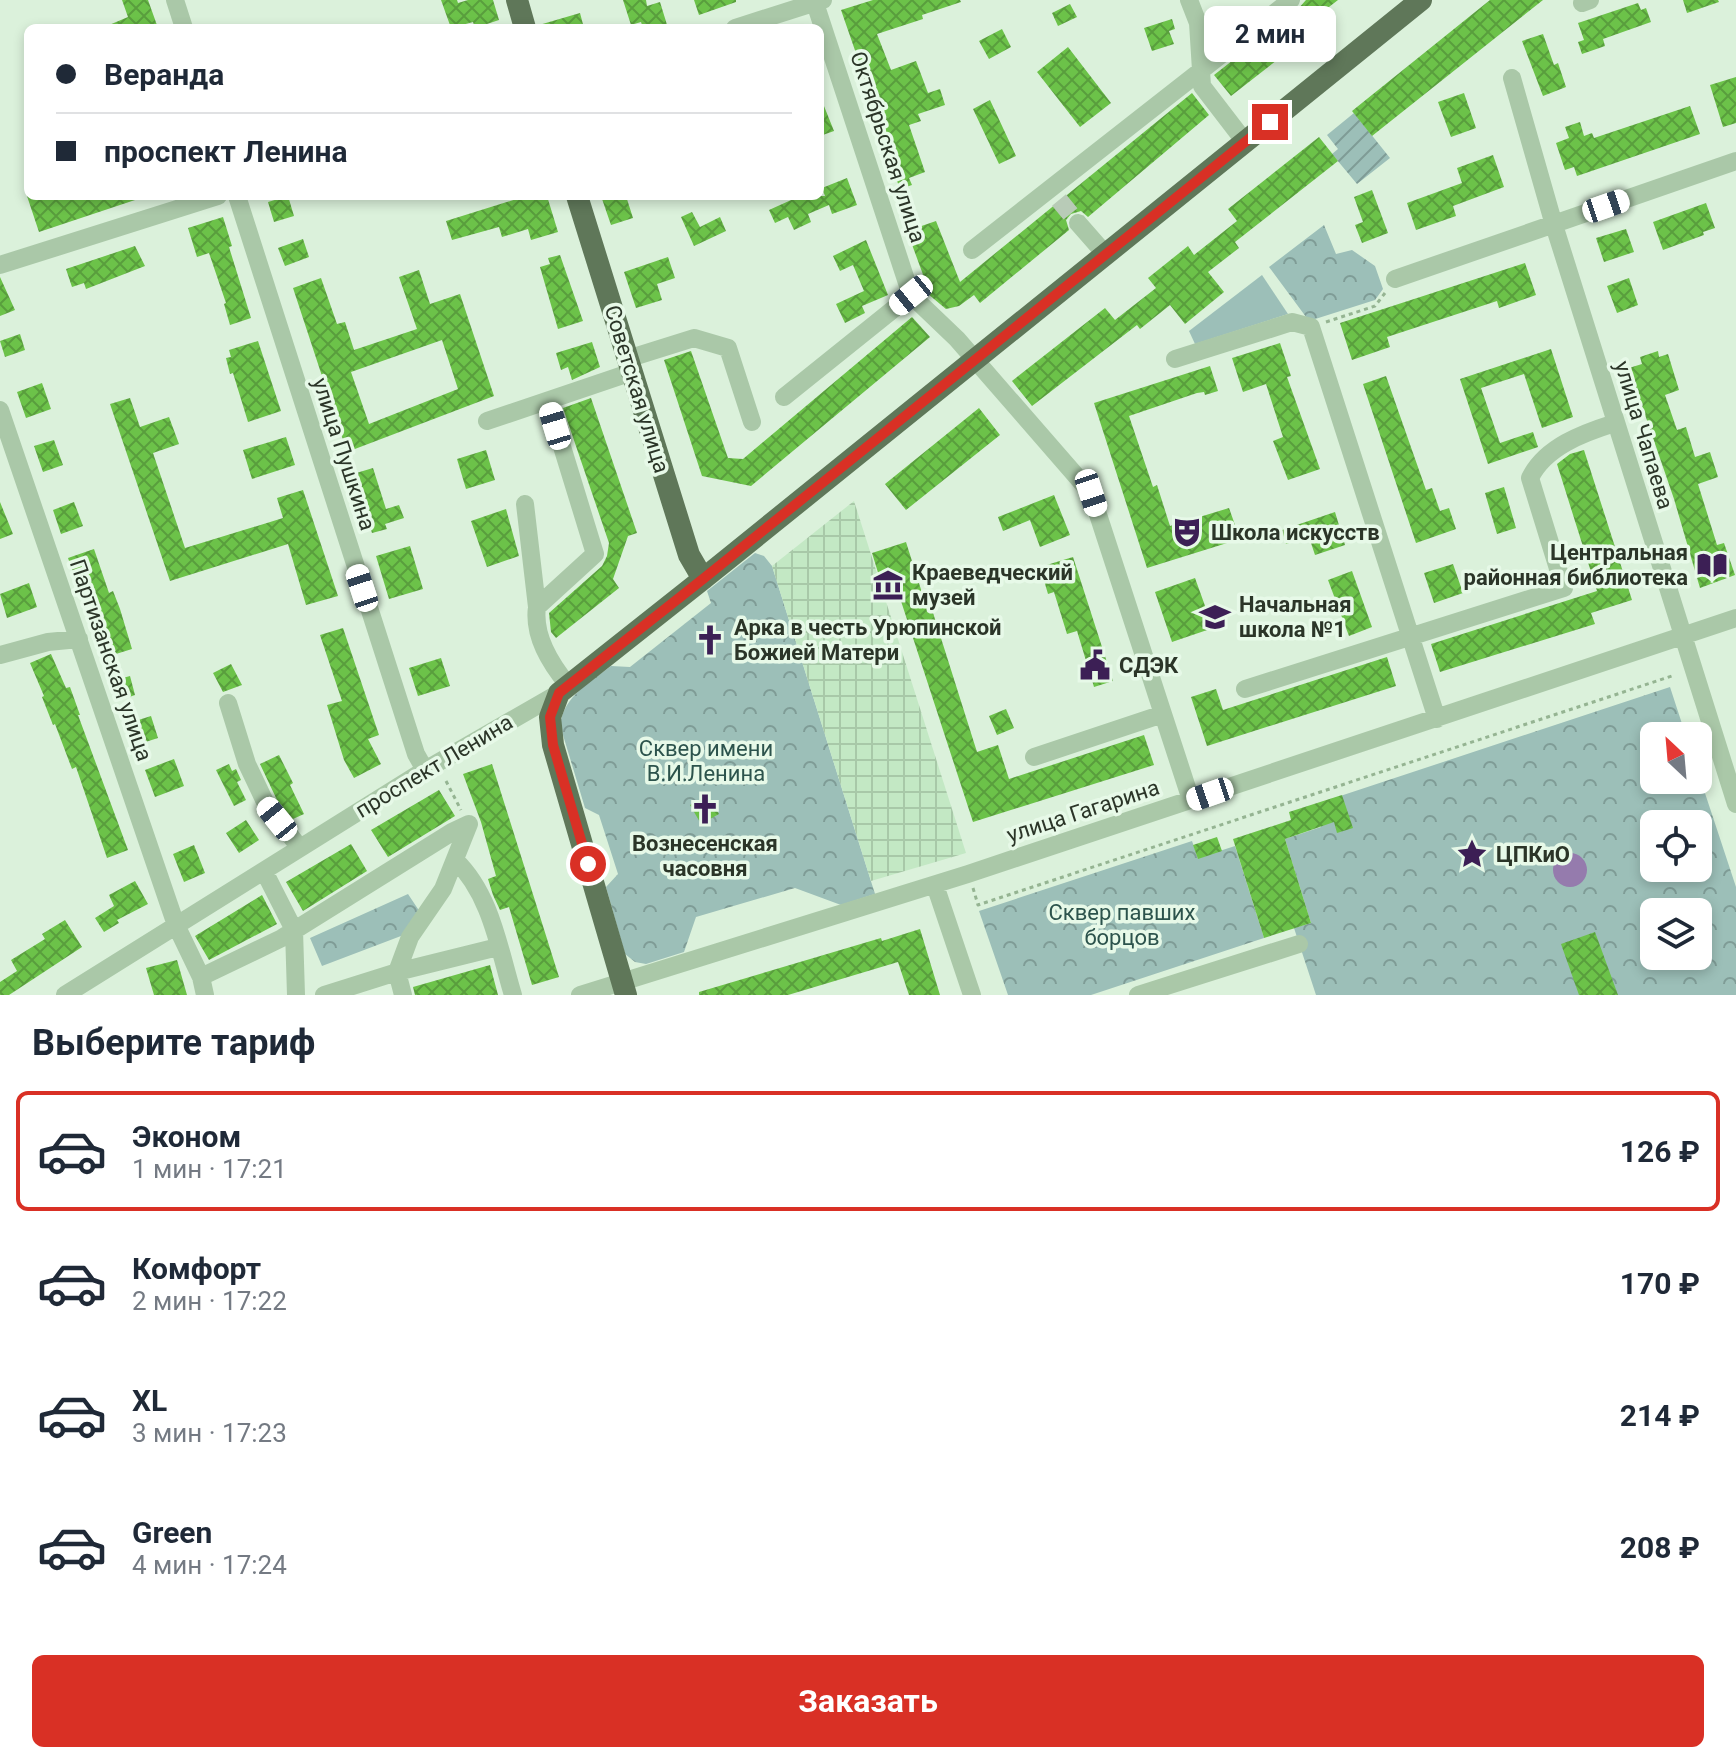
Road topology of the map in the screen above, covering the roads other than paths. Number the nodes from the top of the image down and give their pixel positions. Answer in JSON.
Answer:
{"nodes":[{"id":1,"x":175,"y":0,"type":"edge"},
{"id":2,"x":517,"y":0,"type":"edge"},
{"id":3,"x":1189,"y":0,"type":"edge"},
{"id":4,"x":1291,"y":0,"type":"edge"},
{"id":5,"x":1421,"y":0,"type":"edge"},
{"id":6,"x":817,"y":1,"type":"edge"},
{"id":7,"x":183,"y":24,"type":"edge"},
{"id":8,"x":524,"y":24,"type":"edge"},
{"id":9,"x":747,"y":24,"type":"edge"},
{"id":10,"x":1201,"y":69,"type":"junction"},
{"id":11,"x":1512,"y":78,"type":"dead end"},
{"id":12,"x":1245,"y":142,"type":"junction"},
{"id":13,"x":1736,"y":161,"type":"edge"},
{"id":14,"x":205,"y":200,"type":"edge"},
{"id":15,"x":238,"y":200,"type":"edge"},
{"id":16,"x":578,"y":200,"type":"edge"},
{"id":17,"x":1078,"y":223,"type":"tunnel mouth"},
{"id":18,"x":1554,"y":225,"type":"junction"},
{"id":19,"x":972,"y":250,"type":"dead end"},
{"id":20,"x":1106,"y":255,"type":"junction"},
{"id":21,"x":0,"y":265,"type":"edge"},
{"id":22,"x":1395,"y":279,"type":"road end"},
{"id":23,"x":911,"y":295,"type":"junction"},
{"id":24,"x":1175,"y":359,"type":"dead end"},
{"id":25,"x":974,"y":360,"type":"junction"},
{"id":26,"x":629,"y":366,"type":"junction"},
{"id":27,"x":784,"y":397,"type":"dead end"},
{"id":28,"x":548,"y":401,"type":"junction"},
{"id":29,"x":0,"y":410,"type":"edge"},
{"id":30,"x":487,"y":421,"type":"dead end"},
{"id":31,"x":752,"y":422,"type":"dead end"},
{"id":32,"x":1615,"y":423,"type":"junction"},
{"id":33,"x":525,"y":504,"type":"dead end"},
{"id":34,"x":703,"y":579,"type":"junction"},
{"id":35,"x":537,"y":607,"type":"junction"},
{"id":36,"x":1736,"y":618,"type":"edge"},
{"id":37,"x":1681,"y":636,"type":"junction"},
{"id":38,"x":1411,"y":637,"type":"junction"},
{"id":39,"x":79,"y":639,"type":"junction"},
{"id":40,"x":0,"y":655,"type":"edge"},
{"id":41,"x":563,"y":689,"type":"junction"},
{"id":42,"x":1245,"y":689,"type":"dead end"},
{"id":43,"x":228,"y":703,"type":"dead end"},
{"id":44,"x":1163,"y":714,"type":"junction"},
{"id":45,"x":1437,"y":719,"type":"junction"},
{"id":46,"x":1034,"y":757,"type":"dead end"},
{"id":47,"x":425,"y":770,"type":"junction"},
{"id":48,"x":1191,"y":800,"type":"junction"},
{"id":49,"x":1736,"y":804,"type":"edge"},
{"id":50,"x":300,"y":848,"type":"junction"},
{"id":51,"x":455,"y":860,"type":"junction"},
{"id":52,"x":264,"y":871,"type":"junction"},
{"id":53,"x":935,"y":885,"type":"junction"},
{"id":54,"x":176,"y":925,"type":"junction"},
{"id":55,"x":294,"y":930,"type":"junction"},
{"id":56,"x":1299,"y":944,"type":"dead end"},
{"id":57,"x":498,"y":947,"type":"junction"},
{"id":58,"x":397,"y":972,"type":"junction"},
{"id":59,"x":203,"y":986,"type":"edge"},
{"id":60,"x":625,"y":989,"type":"edge"},
{"id":61,"x":65,"y":995,"type":"edge"},
{"id":62,"x":296,"y":995,"type":"edge"},
{"id":63,"x":324,"y":995,"type":"edge"},
{"id":64,"x":403,"y":995,"type":"edge"},
{"id":65,"x":513,"y":995,"type":"edge"},
{"id":66,"x":580,"y":995,"type":"edge"},
{"id":67,"x":972,"y":995,"type":"edge"},
{"id":68,"x":1138,"y":995,"type":"edge"}],
"edges":[{"from":1,"to":7,"type":"street"},
{"from":2,"to":8,"type":"main road"},
{"from":3,"to":10,"type":"street"},
{"from":4,"to":10,"type":"street"},
{"from":5,"to":12,"type":"main road","name":"проспект Ленина"},
{"from":6,"to":9,"type":"street"},
{"from":6,"to":23,"type":"street","name":"Октябрьская улица"},
{"from":10,"to":12,"type":"street"},
{"from":10,"to":19,"type":"street"},
{"from":11,"to":18,"type":"street","name":"улица Чапаева"},
{"from":12,"to":20,"type":"main road","name":"проспект Ленина"},
{"from":13,"to":18,"type":"street"},
{"from":14,"to":21,"type":"street"},
{"from":15,"to":47,"type":"street","name":"улица Пушкина"},
{"from":16,"to":26,"type":"main road","name":"Советская улица"},
{"from":17,"to":20,"type":"street"},
{"from":18,"to":22,"type":"street"},
{"from":18,"to":32,"type":"street","name":"улица Чапаева"},
{"from":20,"to":25,"type":"main road","name":"проспект Ленина"},
{"from":23,"to":25,"type":"street","name":"Октябрьская улица"},
{"from":23,"to":27,"type":"street"},
{"from":24,"to":38,"type":"street"},
{"from":25,"to":34,"type":"main road","name":"проспект Ленина"},
{"from":25,"to":44,"type":"street","name":"Октябрьская улица"},
{"from":26,"to":28,"type":"street"},
{"from":26,"to":31,"type":"street"},
{"from":26,"to":34,"type":"main road","name":"Советская улица"},
{"from":28,"to":30,"type":"street"},
{"from":28,"to":35,"type":"street"},
{"from":29,"to":39,"type":"street","name":"Партизанская улица"},
{"from":32,"to":37,"type":"street","name":"улица Чапаева"},
{"from":32,"to":38,"type":"street"},
{"from":33,"to":35,"type":"street"},
{"from":34,"to":41,"type":"main road","name":"проспект Ленина"},
{"from":35,"to":41,"type":"street"},
{"from":36,"to":37,"type":"street","name":"улица Гагарина"},
{"from":37,"to":45,"type":"street","name":"улица Гагарина"},
{"from":37,"to":49,"type":"street","name":"улица Чапаева"},
{"from":38,"to":42,"type":"street"},
{"from":38,"to":45,"type":"street"},
{"from":39,"to":40,"type":"street"},
{"from":39,"to":54,"type":"street","name":"Партизанская улица"},
{"from":41,"to":47,"type":"street","name":"проспект Ленина"},
{"from":41,"to":60,"type":"main road"},
{"from":43,"to":50,"type":"street"},
{"from":44,"to":46,"type":"street"},
{"from":44,"to":48,"type":"street","name":"Октябрьская улица"},
{"from":45,"to":48,"type":"street","name":"улица Гагарина"},
{"from":47,"to":50,"type":"street","name":"проспект Ленина"},
{"from":48,"to":53,"type":"street","name":"улица Гагарина"},
{"from":50,"to":52,"type":"street","name":"проспект Ленина"},
{"from":51,"to":55,"type":"street"},
{"from":51,"to":57,"type":"street"},
{"from":51,"to":58,"type":"street"},
{"from":52,"to":54,"type":"street","name":"проспект Ленина"},
{"from":52,"to":55,"type":"street"},
{"from":53,"to":60,"type":"street","name":"улица Гагарина"},
{"from":53,"to":67,"type":"street"},
{"from":54,"to":59,"type":"street","name":"Партизанская улица"},
{"from":54,"to":61,"type":"street","name":"проспект Ленина"},
{"from":55,"to":59,"type":"street"},
{"from":55,"to":62,"type":"street"},
{"from":56,"to":68,"type":"street"},
{"from":57,"to":58,"type":"street"},
{"from":57,"to":65,"type":"street"},
{"from":58,"to":63,"type":"street"},
{"from":58,"to":64,"type":"street"},
{"from":60,"to":66,"type":"street","name":"улица Гагарина"}]}
